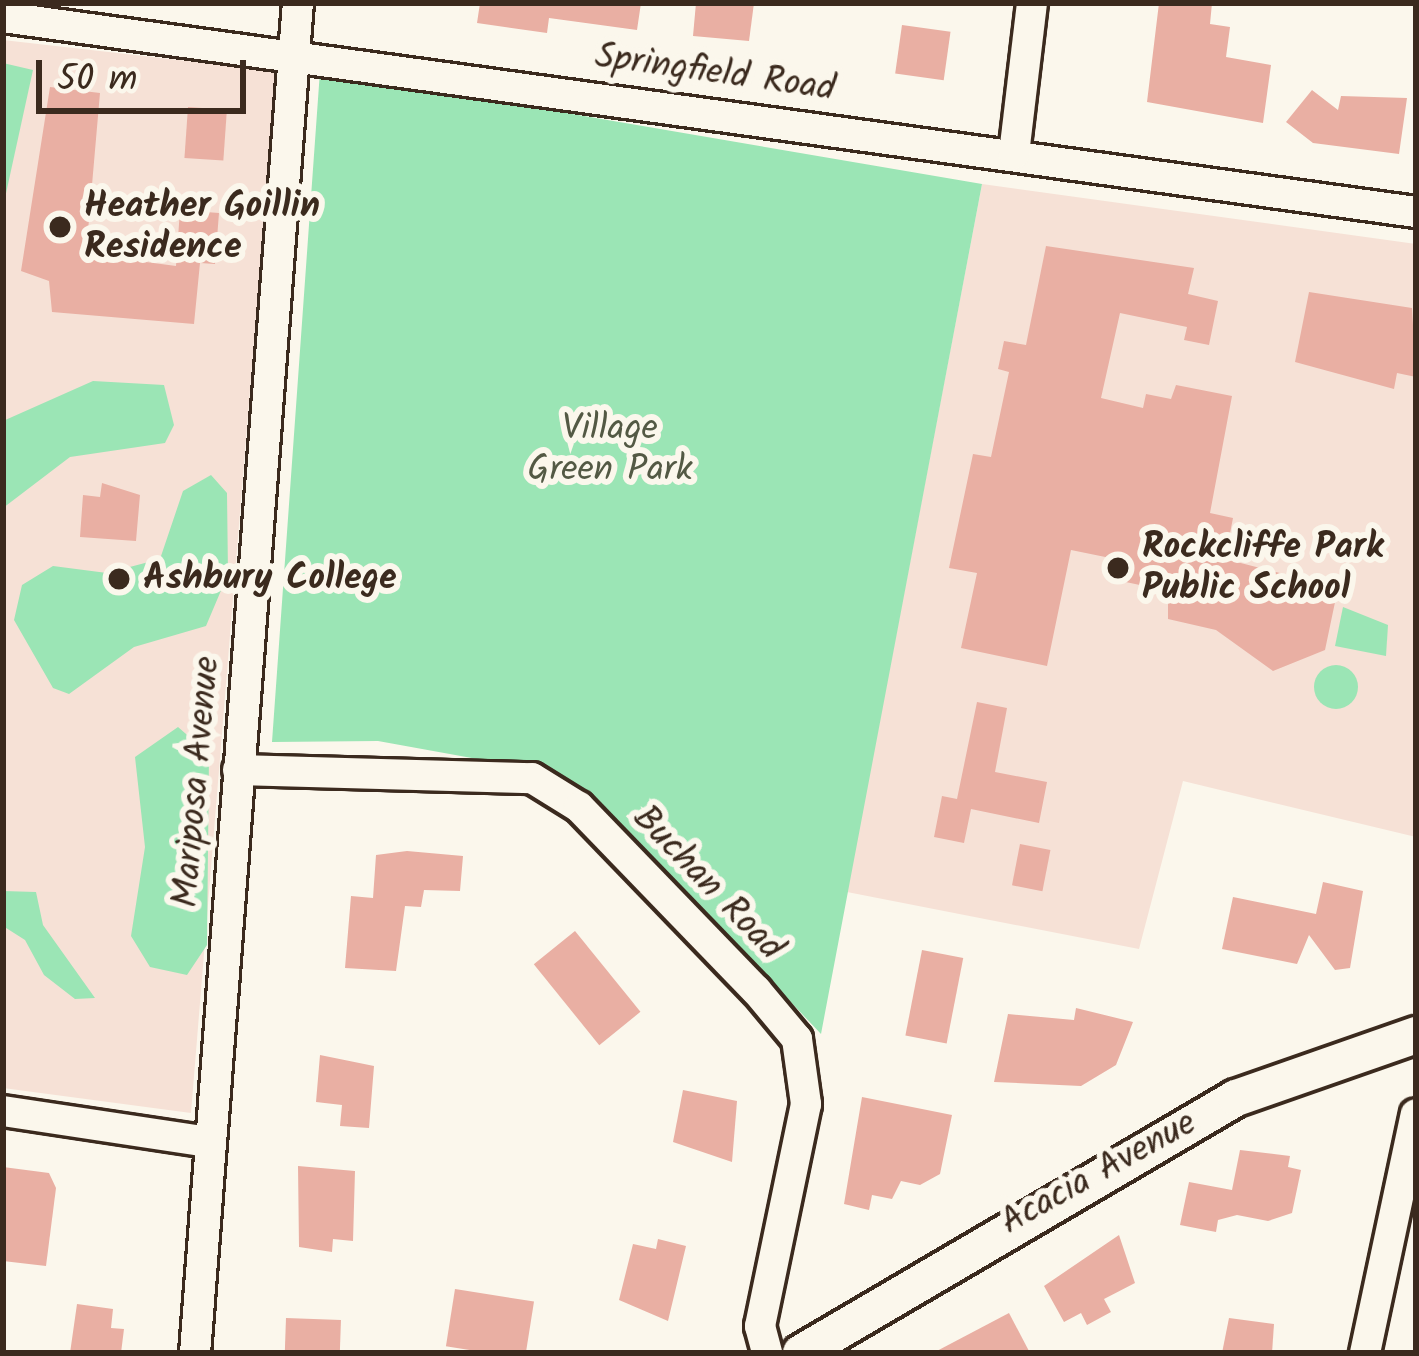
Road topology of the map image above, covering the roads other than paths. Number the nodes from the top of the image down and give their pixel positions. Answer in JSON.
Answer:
{"nodes":[{"id":1,"x":298,"y":3,"type":"edge"},
{"id":2,"x":1032,"y":3,"type":"edge"},
{"id":3,"x":3,"y":17,"type":"edge"},
{"id":4,"x":295,"y":54,"type":"junction"},
{"id":5,"x":1014,"y":154,"type":"junction"},
{"id":6,"x":1416,"y":212,"type":"edge"},
{"id":7,"x":238,"y":770,"type":"junction"},
{"id":8,"x":1416,"y":1035,"type":"edge"},
{"id":9,"x":3,"y":1111,"type":"edge"},
{"id":10,"x":1416,"y":1114,"type":"edge"},
{"id":11,"x":208,"y":1142,"type":"junction"},
{"id":12,"x":1406,"y":1215,"type":"edge"},
{"id":13,"x":195,"y":1353,"type":"edge"},
{"id":14,"x":767,"y":1353,"type":"edge"},
{"id":15,"x":801,"y":1353,"type":"edge"},
{"id":16,"x":1365,"y":1353,"type":"edge"}],
"edges":[{"from":1,"to":4,"type":"street","name":"Mariposa Avenue"},
{"from":2,"to":5,"type":"street"},
{"from":3,"to":4,"type":"street","name":"Springfield Road"},
{"from":4,"to":5,"type":"street","name":"Springfield Road"},
{"from":4,"to":7,"type":"street","name":"Mariposa Avenue"},
{"from":5,"to":6,"type":"street","name":"Springfield Road"},
{"from":7,"to":11,"type":"street","name":"Mariposa Avenue"},
{"from":7,"to":14,"type":"street","name":"Buchan Road"},
{"from":8,"to":15,"type":"street","name":"Acacia Avenue"},
{"from":9,"to":11,"type":"street"},
{"from":10,"to":12,"type":"street"},
{"from":11,"to":13,"type":"street","name":"Mariposa Avenue"},
{"from":12,"to":16,"type":"street"}]}
